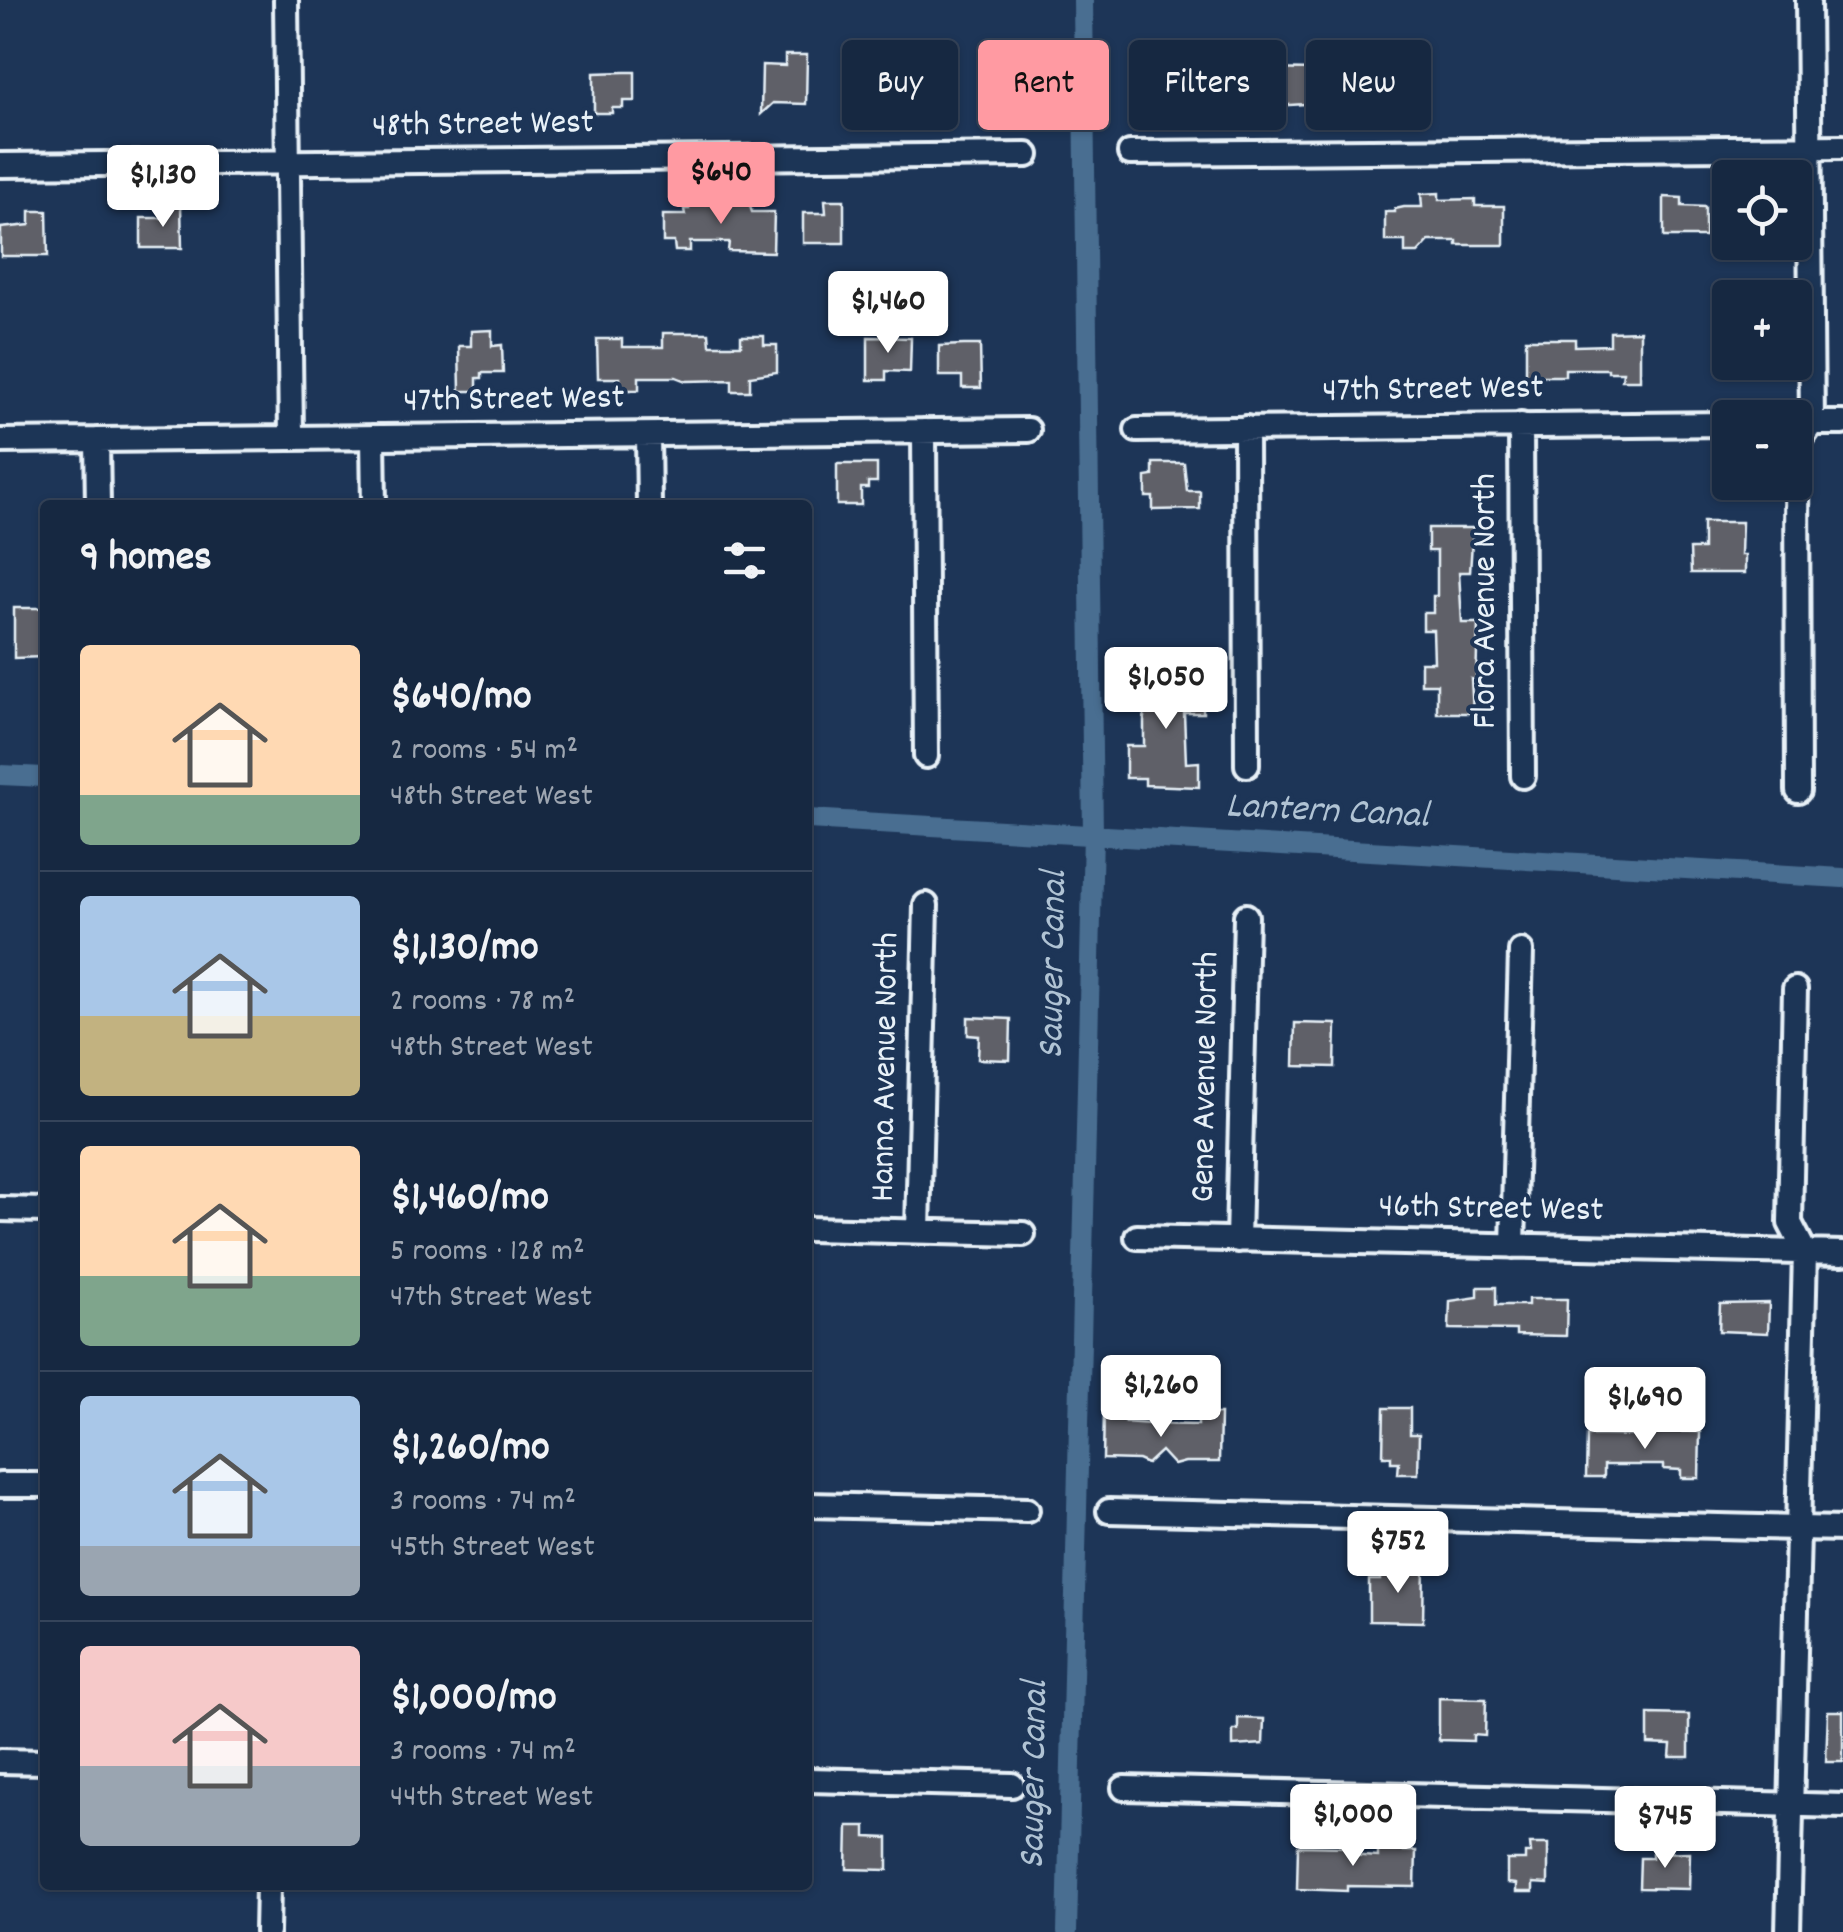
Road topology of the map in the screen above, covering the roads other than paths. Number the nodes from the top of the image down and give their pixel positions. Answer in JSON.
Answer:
{"nodes":[{"id":1,"x":286,"y":0,"type":"edge"},
{"id":2,"x":1808,"y":0,"type":"edge"},
{"id":3,"x":1843,"y":147,"type":"edge"},
{"id":4,"x":1809,"y":148,"type":"junction"},
{"id":5,"x":1130,"y":153,"type":"dead end"},
{"id":6,"x":1027,"y":155,"type":"dead end"},
{"id":7,"x":287,"y":162,"type":"junction"},
{"id":8,"x":0,"y":165,"type":"edge"},
{"id":9,"x":1804,"y":400,"type":"edge"},
{"id":10,"x":1812,"y":423,"type":"edge"},
{"id":11,"x":1843,"y":423,"type":"edge"},
{"id":12,"x":1712,"y":424,"type":"edge"},
{"id":13,"x":1520,"y":425,"type":"junction"},
{"id":14,"x":1246,"y":428,"type":"junction"},
{"id":15,"x":1028,"y":430,"type":"dead end"},
{"id":16,"x":1137,"y":430,"type":"dead end"},
{"id":17,"x":924,"y":432,"type":"junction"},
{"id":18,"x":648,"y":435,"type":"junction"},
{"id":19,"x":373,"y":437,"type":"junction"},
{"id":20,"x":291,"y":438,"type":"junction"},
{"id":21,"x":98,"y":440,"type":"junction"},
{"id":22,"x":0,"y":441,"type":"edge"},
{"id":23,"x":98,"y":500,"type":"edge"},
{"id":24,"x":374,"y":500,"type":"edge"},
{"id":25,"x":649,"y":500,"type":"edge"},
{"id":26,"x":1797,"y":500,"type":"edge"},
{"id":27,"x":926,"y":756,"type":"dead end"},
{"id":28,"x":1247,"y":766,"type":"dead end"},
{"id":29,"x":1523,"y":776,"type":"dead end"},
{"id":30,"x":1798,"y":790,"type":"dead end"},
{"id":31,"x":926,"y":905,"type":"dead end"},
{"id":32,"x":1246,"y":916,"type":"dead end"},
{"id":33,"x":1522,"y":952,"type":"dead end"},
{"id":34,"x":1795,"y":989,"type":"dead end"},
{"id":35,"x":0,"y":1209,"type":"edge"},
{"id":36,"x":40,"y":1210,"type":"edge"},
{"id":37,"x":812,"y":1229,"type":"edge"},
{"id":38,"x":918,"y":1231,"type":"junction"},
{"id":39,"x":1023,"y":1234,"type":"dead end"},
{"id":40,"x":1137,"y":1237,"type":"dead end"},
{"id":41,"x":1238,"y":1240,"type":"junction"},
{"id":42,"x":1513,"y":1246,"type":"junction"},
{"id":43,"x":1805,"y":1252,"type":"junction"},
{"id":44,"x":1843,"y":1254,"type":"edge"},
{"id":45,"x":0,"y":1485,"type":"edge"},
{"id":46,"x":40,"y":1485,"type":"edge"},
{"id":47,"x":812,"y":1505,"type":"edge"},
{"id":48,"x":1027,"y":1510,"type":"dead end"},
{"id":49,"x":1109,"y":1512,"type":"dead end"},
{"id":50,"x":1798,"y":1528,"type":"junction"},
{"id":51,"x":1843,"y":1529,"type":"edge"},
{"id":52,"x":0,"y":1760,"type":"edge"},
{"id":53,"x":40,"y":1762,"type":"edge"},
{"id":54,"x":812,"y":1780,"type":"edge"},
{"id":55,"x":1012,"y":1785,"type":"dead end"},
{"id":56,"x":1124,"y":1788,"type":"dead end"},
{"id":57,"x":1792,"y":1804,"type":"junction"},
{"id":58,"x":1843,"y":1806,"type":"edge"},
{"id":59,"x":268,"y":1890,"type":"edge"},
{"id":60,"x":266,"y":1932,"type":"edge"},
{"id":61,"x":1788,"y":1932,"type":"edge"}],
"edges":[{"from":1,"to":7,"type":"street"},
{"from":2,"to":4,"type":"street"},
{"from":3,"to":4,"type":"street"},
{"from":4,"to":5,"type":"street"},
{"from":4,"to":9,"type":"street"},
{"from":6,"to":7,"type":"street","name":"48th Street West"},
{"from":7,"to":8,"type":"street","name":"48th Street West"},
{"from":7,"to":20,"type":"street"},
{"from":10,"to":11,"type":"street"},
{"from":12,"to":13,"type":"street","name":"47th Street West"},
{"from":13,"to":14,"type":"street","name":"47th Street West"},
{"from":13,"to":29,"type":"street","name":"Flora Avenue North"},
{"from":14,"to":16,"type":"street","name":"47th Street West"},
{"from":14,"to":28,"type":"street"},
{"from":15,"to":17,"type":"street","name":"47th Street West"},
{"from":17,"to":18,"type":"street","name":"47th Street West"},
{"from":17,"to":27,"type":"street"},
{"from":18,"to":19,"type":"street","name":"47th Street West"},
{"from":18,"to":25,"type":"street"},
{"from":19,"to":20,"type":"street","name":"47th Street West"},
{"from":19,"to":24,"type":"street"},
{"from":20,"to":21,"type":"street","name":"47th Street West"},
{"from":21,"to":22,"type":"street","name":"47th Street West"},
{"from":21,"to":23,"type":"street"},
{"from":26,"to":30,"type":"street"},
{"from":31,"to":38,"type":"street","name":"Hanna Avenue North"},
{"from":32,"to":41,"type":"street","name":"Gene Avenue North"},
{"from":33,"to":42,"type":"street"},
{"from":34,"to":43,"type":"street"},
{"from":35,"to":36,"type":"street"},
{"from":37,"to":38,"type":"street"},
{"from":38,"to":39,"type":"street"},
{"from":40,"to":41,"type":"street","name":"46th Street West"},
{"from":41,"to":42,"type":"street","name":"46th Street West"},
{"from":42,"to":43,"type":"street","name":"46th Street West"},
{"from":43,"to":44,"type":"street","name":"46th Street West"},
{"from":43,"to":50,"type":"street"},
{"from":45,"to":46,"type":"street"},
{"from":47,"to":48,"type":"street"},
{"from":49,"to":50,"type":"street"},
{"from":50,"to":51,"type":"street"},
{"from":50,"to":57,"type":"street"},
{"from":52,"to":53,"type":"street"},
{"from":54,"to":55,"type":"street"},
{"from":56,"to":57,"type":"street"},
{"from":57,"to":58,"type":"street"},
{"from":57,"to":61,"type":"street"},
{"from":59,"to":60,"type":"street"}]}
